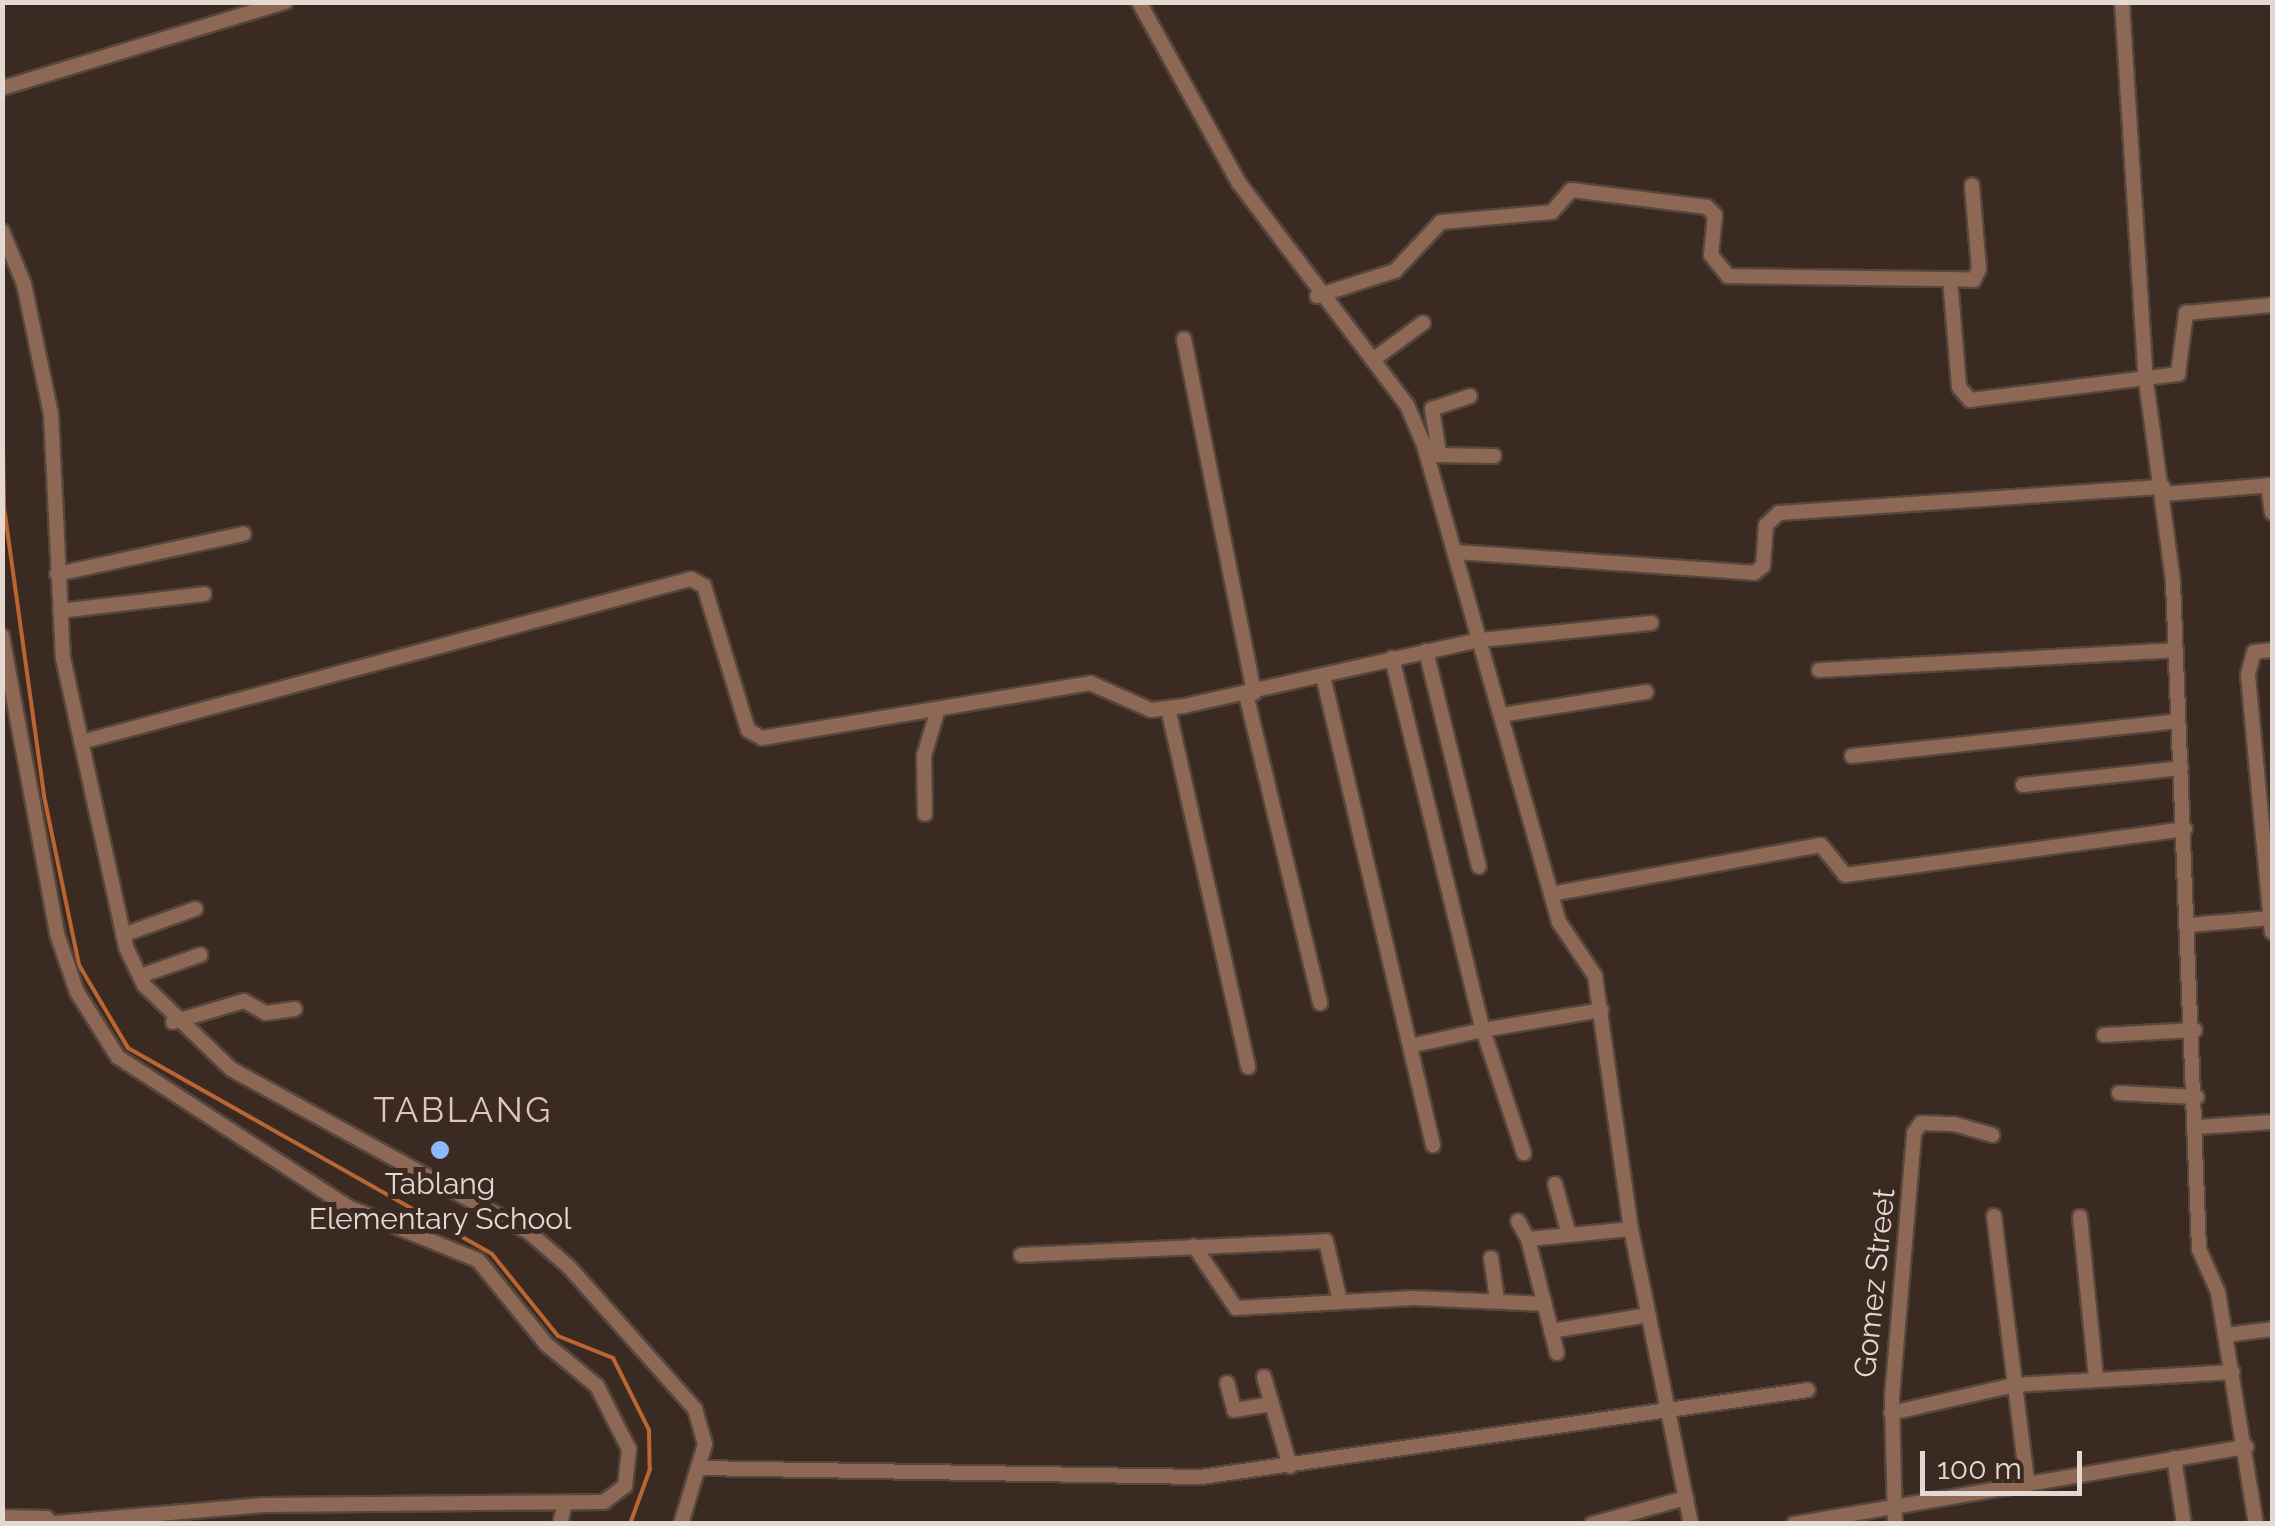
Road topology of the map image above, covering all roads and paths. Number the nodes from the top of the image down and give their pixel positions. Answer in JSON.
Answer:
{"nodes":[{"id":1,"x":285,"y":2,"type":"edge"},
{"id":2,"x":1139,"y":2,"type":"edge"},
{"id":3,"x":2122,"y":2,"type":"edge"},
{"id":4,"x":2,"y":88,"type":"edge"},
{"id":5,"x":1972,"y":185,"type":"dead end"},
{"id":6,"x":2,"y":231,"type":"edge"},
{"id":7,"x":1950,"y":279,"type":"junction"},
{"id":8,"x":1317,"y":296,"type":"junction"},
{"id":9,"x":2272,"y":305,"type":"edge"},
{"id":10,"x":1423,"y":323,"type":"dead end"},
{"id":11,"x":1184,"y":340,"type":"dead end"},
{"id":12,"x":1374,"y":359,"type":"junction"},
{"id":13,"x":2146,"y":382,"type":"junction"},
{"id":14,"x":1470,"y":396,"type":"dead end"},
{"id":15,"x":1433,"y":455,"type":"junction"},
{"id":16,"x":1494,"y":456,"type":"dead end"},
{"id":17,"x":2270,"y":485,"type":"edge"},
{"id":18,"x":2163,"y":491,"type":"junction"},
{"id":19,"x":2272,"y":513,"type":"edge"},
{"id":20,"x":244,"y":534,"type":"dead end"},
{"id":21,"x":1456,"y":552,"type":"junction"},
{"id":22,"x":58,"y":574,"type":"junction"},
{"id":23,"x":204,"y":594,"type":"dead end"},
{"id":24,"x":60,"y":611,"type":"junction"},
{"id":25,"x":1651,"y":622,"type":"dead end"},
{"id":26,"x":2,"y":636,"type":"edge"},
{"id":27,"x":1480,"y":640,"type":"junction"},
{"id":28,"x":1426,"y":650,"type":"junction"},
{"id":29,"x":2175,"y":650,"type":"junction"},
{"id":30,"x":2272,"y":650,"type":"edge"},
{"id":31,"x":1392,"y":658,"type":"junction"},
{"id":32,"x":1820,"y":670,"type":"dead end"},
{"id":33,"x":1323,"y":676,"type":"junction"},
{"id":34,"x":1646,"y":692,"type":"dead end"},
{"id":35,"x":1250,"y":694,"type":"junction"},
{"id":36,"x":1168,"y":708,"type":"junction"},
{"id":37,"x":938,"y":709,"type":"junction"},
{"id":38,"x":1501,"y":715,"type":"junction"},
{"id":39,"x":2178,"y":720,"type":"junction"},
{"id":40,"x":85,"y":741,"type":"junction"},
{"id":41,"x":1852,"y":756,"type":"dead end"},
{"id":42,"x":2181,"y":768,"type":"junction"},
{"id":43,"x":2023,"y":785,"type":"dead end"},
{"id":44,"x":925,"y":814,"type":"dead end"},
{"id":45,"x":2185,"y":829,"type":"junction"},
{"id":46,"x":1479,"y":867,"type":"dead end"},
{"id":47,"x":1551,"y":894,"type":"junction"},
{"id":48,"x":195,"y":908,"type":"dead end"},
{"id":49,"x":2190,"y":925,"type":"junction"},
{"id":50,"x":2272,"y":925,"type":"edge"},
{"id":51,"x":124,"y":935,"type":"junction"},
{"id":52,"x":200,"y":955,"type":"dead end"},
{"id":53,"x":140,"y":976,"type":"junction"},
{"id":54,"x":1320,"y":1003,"type":"dead end"},
{"id":55,"x":295,"y":1009,"type":"dead end"},
{"id":56,"x":1602,"y":1010,"type":"junction"},
{"id":57,"x":173,"y":1022,"type":"junction"},
{"id":58,"x":1483,"y":1030,"type":"junction"},
{"id":59,"x":2195,"y":1030,"type":"junction"},
{"id":60,"x":2104,"y":1035,"type":"dead end"},
{"id":61,"x":1410,"y":1046,"type":"junction"},
{"id":62,"x":1248,"y":1066,"type":"dead end"},
{"id":63,"x":2118,"y":1093,"type":"dead end"},
{"id":64,"x":2197,"y":1097,"type":"junction"},
{"id":65,"x":2272,"y":1122,"type":"edge"},
{"id":66,"x":2198,"y":1127,"type":"junction"},
{"id":67,"x":1992,"y":1135,"type":"dead end"},
{"id":68,"x":1433,"y":1145,"type":"dead end"},
{"id":69,"x":1524,"y":1153,"type":"dead end"},
{"id":70,"x":1555,"y":1184,"type":"dead end"},
{"id":71,"x":1994,"y":1216,"type":"dead end"},
{"id":72,"x":2080,"y":1217,"type":"dead end"},
{"id":73,"x":1518,"y":1221,"type":"dead end"},
{"id":74,"x":1631,"y":1228,"type":"junction"},
{"id":75,"x":1569,"y":1235,"type":"junction"},
{"id":76,"x":1528,"y":1240,"type":"junction"},
{"id":77,"x":1194,"y":1246,"type":"junction"},
{"id":78,"x":1021,"y":1255,"type":"dead end"},
{"id":79,"x":1491,"y":1258,"type":"dead end"},
{"id":80,"x":1497,"y":1298,"type":"junction"},
{"id":81,"x":1340,"y":1301,"type":"junction"},
{"id":82,"x":1545,"y":1304,"type":"junction"},
{"id":83,"x":1649,"y":1315,"type":"junction"},
{"id":84,"x":2272,"y":1329,"type":"edge"},
{"id":85,"x":1551,"y":1331,"type":"junction"},
{"id":86,"x":2226,"y":1334,"type":"junction"},
{"id":87,"x":1556,"y":1353,"type":"dead end"},
{"id":88,"x":2233,"y":1372,"type":"junction"},
{"id":89,"x":2096,"y":1376,"type":"junction"},
{"id":90,"x":1264,"y":1377,"type":"dead end"},
{"id":91,"x":1227,"y":1384,"type":"dead end"},
{"id":92,"x":2014,"y":1385,"type":"junction"},
{"id":93,"x":1808,"y":1390,"type":"dead end"},
{"id":94,"x":1272,"y":1404,"type":"junction"},
{"id":95,"x":1891,"y":1413,"type":"junction"},
{"id":96,"x":1669,"y":1414,"type":"junction"},
{"id":97,"x":2246,"y":1447,"type":"junction"},
{"id":98,"x":2174,"y":1458,"type":"junction"},
{"id":99,"x":1290,"y":1466,"type":"junction"},
{"id":100,"x":699,"y":1468,"type":"junction"},
{"id":101,"x":2027,"y":1482,"type":"junction"},
{"id":102,"x":1686,"y":1498,"type":"junction"},
{"id":103,"x":564,"y":1506,"type":"junction"},
{"id":104,"x":1895,"y":1516,"type":"edge"},
{"id":105,"x":2,"y":1517,"type":"edge"},
{"id":106,"x":39,"y":1521,"type":"edge"},
{"id":107,"x":560,"y":1524,"type":"edge"},
{"id":108,"x":680,"y":1524,"type":"edge"},
{"id":109,"x":1592,"y":1524,"type":"edge"},
{"id":110,"x":1691,"y":1524,"type":"edge"},
{"id":111,"x":1794,"y":1524,"type":"edge"},
{"id":112,"x":2184,"y":1524,"type":"edge"},
{"id":113,"x":2256,"y":1524,"type":"edge"}],
"edges":[{"from":1,"to":4,"type":"street"},
{"from":2,"to":8,"type":"street"},
{"from":3,"to":13,"type":"street"},
{"from":5,"to":7,"type":"street"},
{"from":6,"to":22,"type":"street"},
{"from":7,"to":8,"type":"street"},
{"from":7,"to":13,"type":"street"},
{"from":8,"to":12,"type":"street"},
{"from":9,"to":13,"type":"street"},
{"from":10,"to":12,"type":"street"},
{"from":11,"to":35,"type":"street"},
{"from":12,"to":15,"type":"street"},
{"from":13,"to":18,"type":"street"},
{"from":14,"to":15,"type":"street"},
{"from":15,"to":16,"type":"street"},
{"from":15,"to":21,"type":"street"},
{"from":17,"to":18,"type":"street"},
{"from":17,"to":19,"type":"street"},
{"from":18,"to":21,"type":"street"},
{"from":18,"to":29,"type":"street"},
{"from":20,"to":22,"type":"street"},
{"from":21,"to":27,"type":"street"},
{"from":22,"to":24,"type":"street"},
{"from":23,"to":24,"type":"street"},
{"from":24,"to":40,"type":"street"},
{"from":25,"to":27,"type":"street"},
{"from":26,"to":103,"type":"street"},
{"from":27,"to":28,"type":"street"},
{"from":27,"to":38,"type":"street"},
{"from":28,"to":31,"type":"street"},
{"from":28,"to":46,"type":"street"},
{"from":29,"to":32,"type":"street"},
{"from":29,"to":39,"type":"street"},
{"from":30,"to":50,"type":"street"},
{"from":31,"to":33,"type":"street"},
{"from":31,"to":58,"type":"street"},
{"from":33,"to":35,"type":"street"},
{"from":33,"to":61,"type":"street"},
{"from":34,"to":38,"type":"street"},
{"from":35,"to":36,"type":"street"},
{"from":35,"to":54,"type":"street"},
{"from":36,"to":37,"type":"street"},
{"from":36,"to":62,"type":"street"},
{"from":37,"to":40,"type":"street"},
{"from":37,"to":44,"type":"street"},
{"from":38,"to":47,"type":"street"},
{"from":39,"to":41,"type":"street"},
{"from":39,"to":42,"type":"street"},
{"from":40,"to":51,"type":"street"},
{"from":42,"to":43,"type":"street"},
{"from":42,"to":45,"type":"street"},
{"from":45,"to":47,"type":"street"},
{"from":45,"to":49,"type":"street"},
{"from":47,"to":56,"type":"street"},
{"from":48,"to":51,"type":"street"},
{"from":49,"to":50,"type":"street"},
{"from":49,"to":59,"type":"street"},
{"from":51,"to":53,"type":"street"},
{"from":52,"to":53,"type":"street"},
{"from":53,"to":57,"type":"street"},
{"from":55,"to":57,"type":"street"},
{"from":56,"to":58,"type":"street"},
{"from":56,"to":74,"type":"street"},
{"from":57,"to":100,"type":"street"},
{"from":58,"to":61,"type":"street"},
{"from":58,"to":69,"type":"street"},
{"from":59,"to":60,"type":"street"},
{"from":59,"to":64,"type":"street"},
{"from":61,"to":68,"type":"street"},
{"from":63,"to":64,"type":"street"},
{"from":64,"to":66,"type":"street"},
{"from":65,"to":66,"type":"street"},
{"from":66,"to":86,"type":"street"},
{"from":67,"to":95,"type":"street","name":"Gomez Street"},
{"from":70,"to":75,"type":"street"},
{"from":71,"to":92,"type":"street"},
{"from":72,"to":89,"type":"street"},
{"from":73,"to":76,"type":"street"},
{"from":74,"to":75,"type":"street"},
{"from":74,"to":83,"type":"street"},
{"from":75,"to":76,"type":"street"},
{"from":76,"to":82,"type":"street"},
{"from":77,"to":78,"type":"street"},
{"from":77,"to":81,"type":"street"},
{"from":77,"to":81,"type":"street"},
{"from":79,"to":80,"type":"street"},
{"from":80,"to":81,"type":"street"},
{"from":80,"to":82,"type":"street"},
{"from":82,"to":85,"type":"street"},
{"from":83,"to":85,"type":"street"},
{"from":83,"to":96,"type":"street"},
{"from":84,"to":86,"type":"street"},
{"from":85,"to":87,"type":"street"},
{"from":86,"to":88,"type":"street"},
{"from":88,"to":89,"type":"street"},
{"from":88,"to":97,"type":"street"},
{"from":89,"to":92,"type":"street"},
{"from":90,"to":94,"type":"street"},
{"from":91,"to":94,"type":"street"},
{"from":92,"to":95,"type":"street"},
{"from":92,"to":101,"type":"street"},
{"from":93,"to":96,"type":"street"},
{"from":94,"to":99,"type":"street"},
{"from":95,"to":104,"type":"street","name":"Gomez Street"},
{"from":96,"to":99,"type":"street"},
{"from":96,"to":102,"type":"street"},
{"from":97,"to":98,"type":"street"},
{"from":97,"to":113,"type":"street"},
{"from":98,"to":101,"type":"street"},
{"from":98,"to":112,"type":"street"},
{"from":99,"to":100,"type":"street"},
{"from":100,"to":108,"type":"street"},
{"from":101,"to":104,"type":"street"},
{"from":102,"to":109,"type":"street"},
{"from":102,"to":110,"type":"street"},
{"from":103,"to":106,"type":"street"},
{"from":103,"to":107,"type":"street"},
{"from":104,"to":111,"type":"street"},
{"from":105,"to":106,"type":"street"}]}
